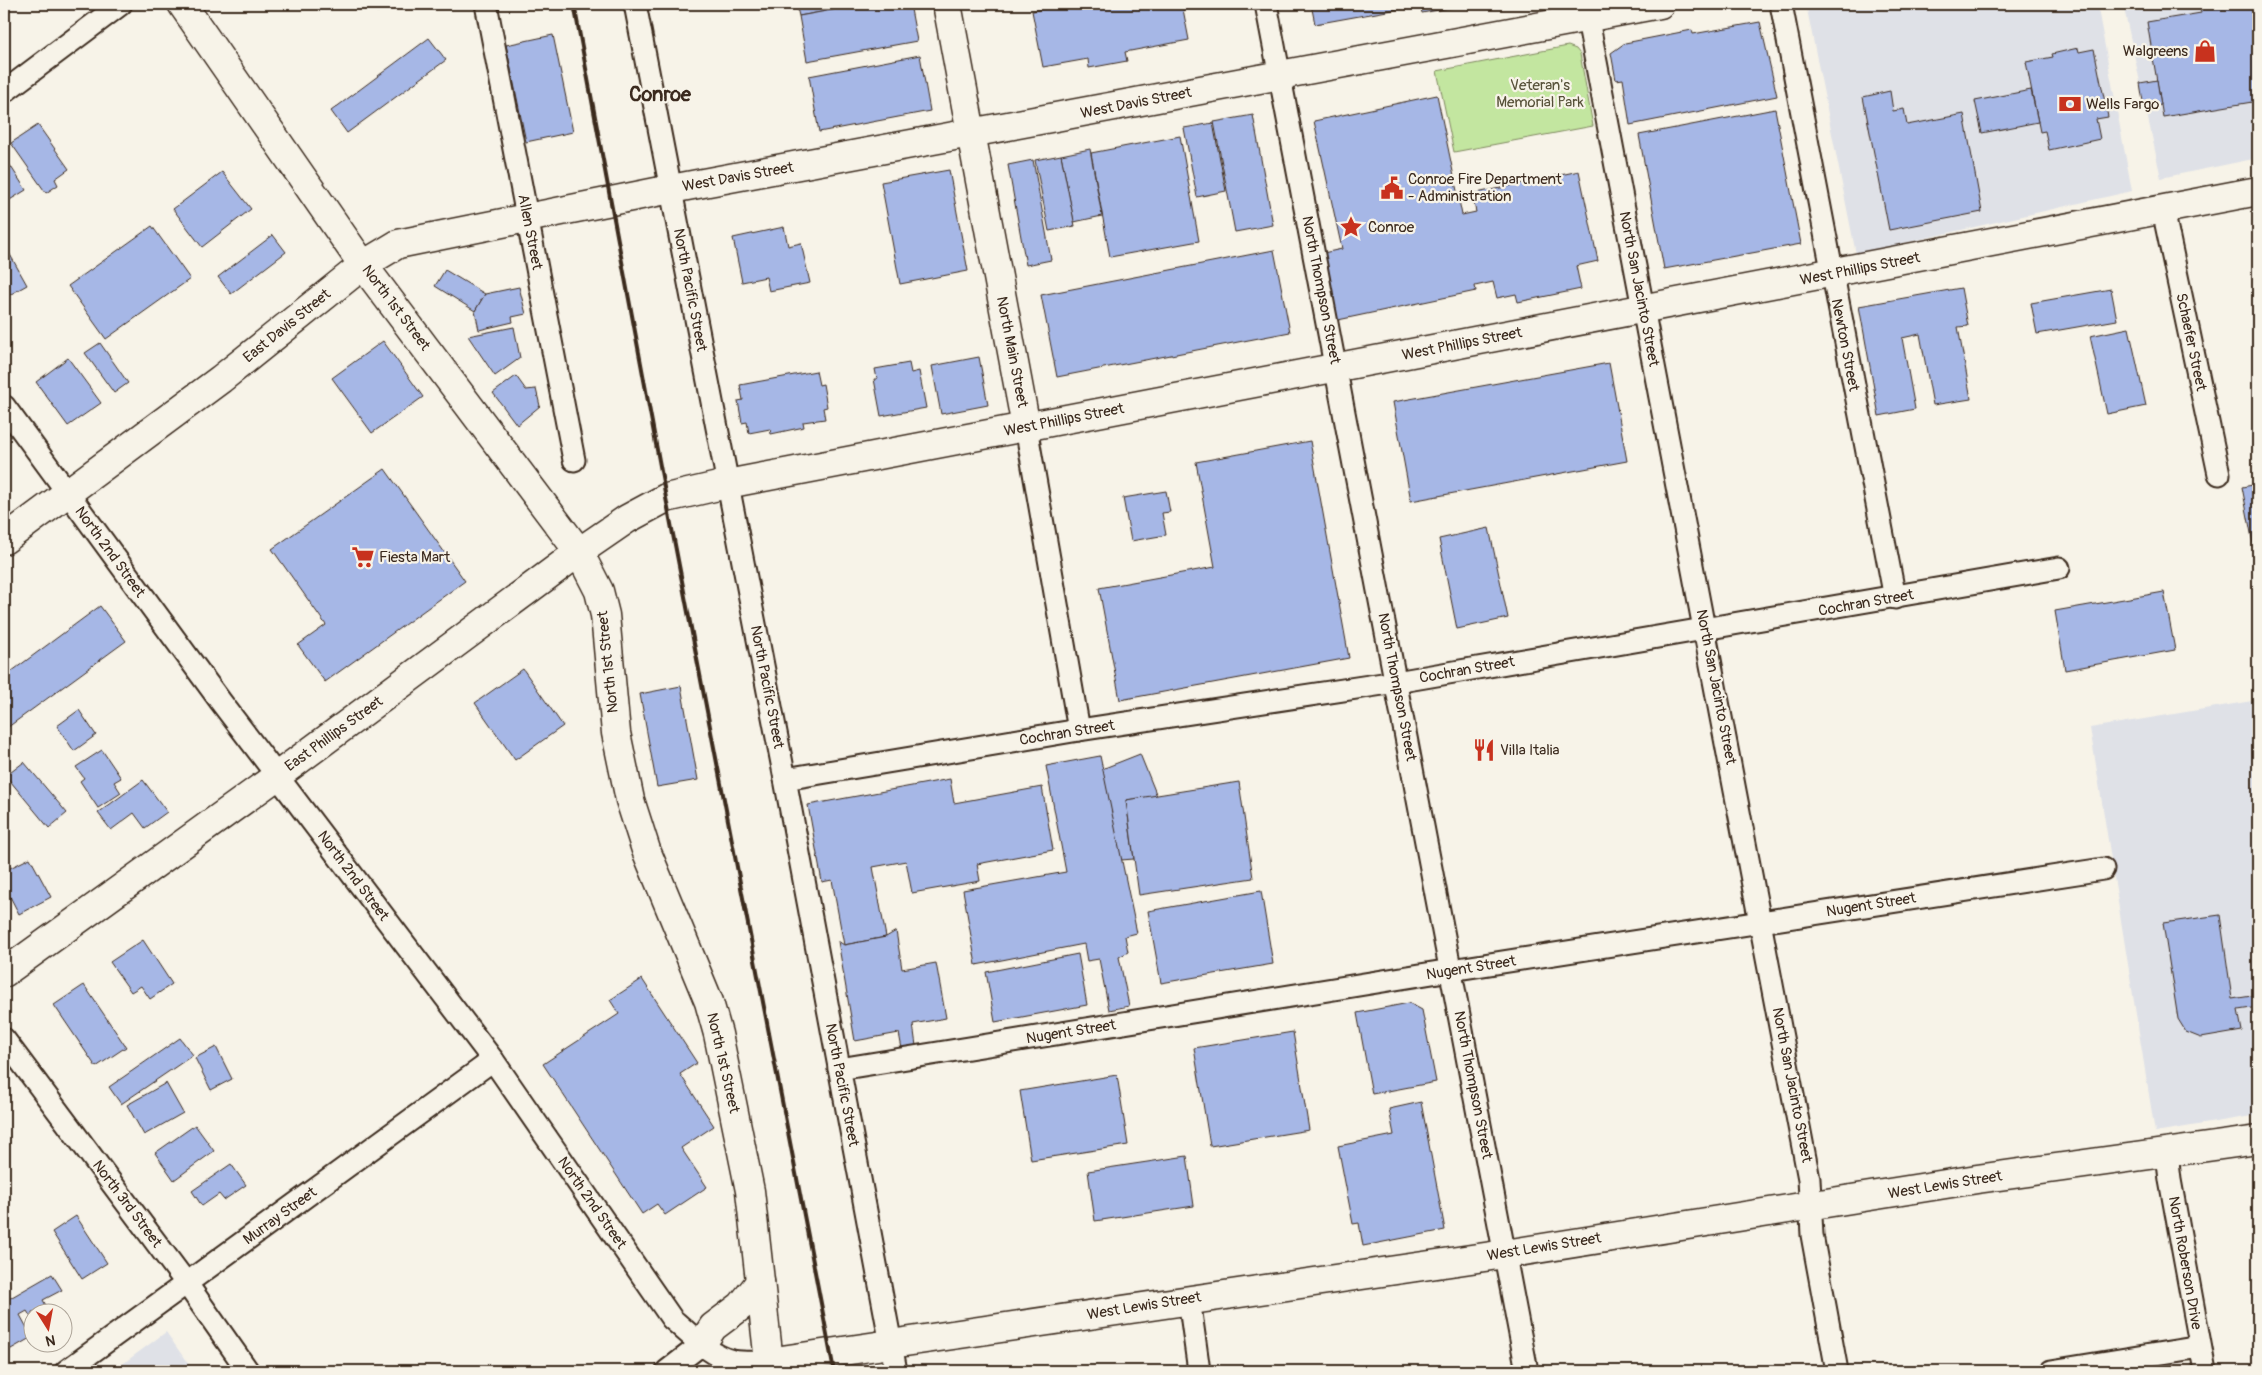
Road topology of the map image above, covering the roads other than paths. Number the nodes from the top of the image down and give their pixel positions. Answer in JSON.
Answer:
{"nodes":[{"id":1,"x":121,"y":4,"type":"edge"},
{"id":2,"x":182,"y":4,"type":"edge"},
{"id":3,"x":486,"y":4,"type":"edge"},
{"id":4,"x":635,"y":4,"type":"edge"},
{"id":5,"x":947,"y":4,"type":"edge"},
{"id":6,"x":1266,"y":4,"type":"edge"},
{"id":7,"x":1660,"y":4,"type":"edge"},
{"id":8,"x":1781,"y":4,"type":"edge"},
{"id":9,"x":1587,"y":10,"type":"edge"},
{"id":10,"x":1279,"y":76,"type":"junction"},
{"id":11,"x":4,"y":92,"type":"edge"},
{"id":12,"x":971,"y":133,"type":"junction"},
{"id":13,"x":671,"y":189,"type":"junction"},
{"id":14,"x":2258,"y":192,"type":"edge"},
{"id":15,"x":611,"y":201,"type":"joint"},
{"id":16,"x":2164,"y":210,"type":"junction"},
{"id":17,"x":527,"y":218,"type":"junction"},
{"id":18,"x":363,"y":265,"type":"junction"},
{"id":19,"x":1831,"y":274,"type":"junction"},
{"id":20,"x":1643,"y":310,"type":"junction"},
{"id":21,"x":1336,"y":368,"type":"junction"},
{"id":22,"x":4,"y":406,"type":"edge"},
{"id":23,"x":1026,"y":427,"type":"junction"},
{"id":24,"x":574,"y":460,"type":"dead end"},
{"id":25,"x":2219,"y":474,"type":"dead end"},
{"id":26,"x":727,"y":484,"type":"junction"},
{"id":27,"x":68,"y":494,"type":"junction"},
{"id":28,"x":666,"y":498,"type":"joint"},
{"id":29,"x":4,"y":540,"type":"edge"},
{"id":30,"x":579,"y":552,"type":"junction"},
{"id":31,"x":2059,"y":568,"type":"dead end"},
{"id":32,"x":1895,"y":598,"type":"junction"},
{"id":33,"x":1706,"y":630,"type":"junction"},
{"id":34,"x":1396,"y":682,"type":"junction"},
{"id":35,"x":1078,"y":730,"type":"junction"},
{"id":36,"x":277,"y":776,"type":"junction"},
{"id":37,"x":785,"y":779,"type":"junction"},
{"id":38,"x":2103,"y":869,"type":"dead end"},
{"id":39,"x":1762,"y":922,"type":"junction"},
{"id":40,"x":1452,"y":970,"type":"junction"},
{"id":41,"x":4,"y":973,"type":"edge"},
{"id":42,"x":4,"y":1039,"type":"edge"},
{"id":43,"x":493,"y":1060,"type":"junction"},
{"id":44,"x":839,"y":1069,"type":"junction"},
{"id":45,"x":2258,"y":1140,"type":"edge"},
{"id":46,"x":2167,"y":1154,"type":"junction"},
{"id":47,"x":1811,"y":1206,"type":"junction"},
{"id":48,"x":1505,"y":1254,"type":"junction"},
{"id":49,"x":760,"y":1282,"type":"junction"},
{"id":50,"x":187,"y":1284,"type":"junction"},
{"id":51,"x":1189,"y":1299,"type":"junction"},
{"id":52,"x":702,"y":1344,"type":"junction"},
{"id":53,"x":2200,"y":1347,"type":"junction"},
{"id":54,"x":893,"y":1358,"type":"edge"},
{"id":55,"x":769,"y":1367,"type":"edge"},
{"id":56,"x":66,"y":1371,"type":"edge"},
{"id":57,"x":248,"y":1371,"type":"edge"},
{"id":58,"x":667,"y":1371,"type":"edge"},
{"id":59,"x":1199,"y":1371,"type":"edge"},
{"id":60,"x":1527,"y":1371,"type":"edge"},
{"id":61,"x":1837,"y":1371,"type":"edge"},
{"id":62,"x":2051,"y":1371,"type":"edge"},
{"id":63,"x":2205,"y":1371,"type":"edge"}],
"edges":[{"from":1,"to":11,"type":"street"},
{"from":2,"to":18,"type":"main road","name":"North 1st Street"},
{"from":3,"to":17,"type":"street","name":"Allen Street"},
{"from":4,"to":13,"type":"street","name":"North Pacific Street"},
{"from":5,"to":12,"type":"main road","name":"North Main Street"},
{"from":6,"to":10,"type":"street","name":"North Thompson Street"},
{"from":7,"to":9,"type":"main road","name":"West Davis Street"},
{"from":8,"to":19,"type":"street","name":"Newton Street"},
{"from":9,"to":10,"type":"main road","name":"West Davis Street"},
{"from":9,"to":20,"type":"street","name":"North San Jacinto Street"},
{"from":10,"to":12,"type":"main road","name":"West Davis Street"},
{"from":10,"to":21,"type":"street","name":"North Thompson Street"},
{"from":12,"to":13,"type":"main road","name":"West Davis Street"},
{"from":12,"to":23,"type":"main road","name":"North Main Street"},
{"from":13,"to":15,"type":"main road","name":"West Davis Street"},
{"from":13,"to":26,"type":"street","name":"North Pacific Street"},
{"from":14,"to":16,"type":"main road","name":"West Phillips Street"},
{"from":15,"to":17,"type":"main road","name":"East Davis Street"},
{"from":16,"to":19,"type":"main road","name":"West Phillips Street"},
{"from":16,"to":25,"type":"street","name":"Schaefer Street"},
{"from":17,"to":18,"type":"main road","name":"East Davis Street"},
{"from":17,"to":24,"type":"street","name":"Allen Street"},
{"from":18,"to":27,"type":"main road","name":"East Davis Street"},
{"from":18,"to":30,"type":"main road","name":"North 1st Street"},
{"from":19,"to":20,"type":"main road","name":"West Phillips Street"},
{"from":19,"to":32,"type":"street","name":"Newton Street"},
{"from":20,"to":21,"type":"main road","name":"West Phillips Street"},
{"from":20,"to":33,"type":"street","name":"North San Jacinto Street"},
{"from":21,"to":23,"type":"main road","name":"West Phillips Street"},
{"from":21,"to":34,"type":"street","name":"North Thompson Street"},
{"from":22,"to":27,"type":"street","name":"North 2nd Street"},
{"from":23,"to":26,"type":"main road","name":"West Phillips Street"},
{"from":23,"to":35,"type":"street","name":"North Main Street"},
{"from":26,"to":28,"type":"main road","name":"West Phillips Street"},
{"from":26,"to":37,"type":"street","name":"North Pacific Street"},
{"from":27,"to":29,"type":"main road","name":"East Davis Street"},
{"from":27,"to":36,"type":"street","name":"North 2nd Street"},
{"from":28,"to":30,"type":"main road","name":"East Phillips Street"},
{"from":30,"to":36,"type":"main road","name":"East Phillips Street"},
{"from":30,"to":49,"type":"main road","name":"North 1st Street"},
{"from":31,"to":32,"type":"street","name":"Cochran Street"},
{"from":32,"to":33,"type":"street","name":"Cochran Street"},
{"from":33,"to":34,"type":"street","name":"Cochran Street"},
{"from":33,"to":39,"type":"street","name":"North San Jacinto Street"},
{"from":34,"to":35,"type":"street","name":"Cochran Street"},
{"from":34,"to":40,"type":"street","name":"North Thompson Street"},
{"from":35,"to":37,"type":"street","name":"Cochran Street"},
{"from":36,"to":41,"type":"main road","name":"East Phillips Street"},
{"from":36,"to":43,"type":"street","name":"North 2nd Street"},
{"from":37,"to":44,"type":"street","name":"North Pacific Street"},
{"from":38,"to":39,"type":"street","name":"Nugent Street"},
{"from":39,"to":40,"type":"street","name":"Nugent Street"},
{"from":39,"to":47,"type":"street","name":"North San Jacinto Street"},
{"from":40,"to":44,"type":"street","name":"Nugent Street"},
{"from":40,"to":48,"type":"street","name":"North Thompson Street"},
{"from":42,"to":50,"type":"street","name":"North 3rd Street"},
{"from":43,"to":50,"type":"street","name":"Murray Street"},
{"from":43,"to":52,"type":"street","name":"North 2nd Street"},
{"from":44,"to":54,"type":"street","name":"North Pacific Street"},
{"from":45,"to":46,"type":"main road","name":"West Lewis Street"},
{"from":46,"to":47,"type":"main road","name":"West Lewis Street"},
{"from":46,"to":53,"type":"street","name":"North Roberson Drive"},
{"from":47,"to":48,"type":"main road","name":"West Lewis Street"},
{"from":47,"to":61,"type":"street","name":"North San Jacinto Street"},
{"from":48,"to":51,"type":"main road","name":"West Lewis Street"},
{"from":48,"to":60,"type":"street","name":"North Thompson Street"},
{"from":49,"to":52,"type":"main road"},
{"from":49,"to":55,"type":"main road","name":"North 1st Street"},
{"from":50,"to":56,"type":"street","name":"Murray Street"},
{"from":50,"to":57,"type":"street","name":"North 3rd Street"},
{"from":51,"to":54,"type":"main road","name":"West Lewis Street"},
{"from":51,"to":59,"type":"street"},
{"from":52,"to":55,"type":"street","name":"North 2nd Street"},
{"from":52,"to":58,"type":"street"},
{"from":53,"to":62,"type":"street"},
{"from":53,"to":63,"type":"street","name":"North Roberson Drive"},
{"from":54,"to":55,"type":"main road","name":"West Lewis Street"}]}
